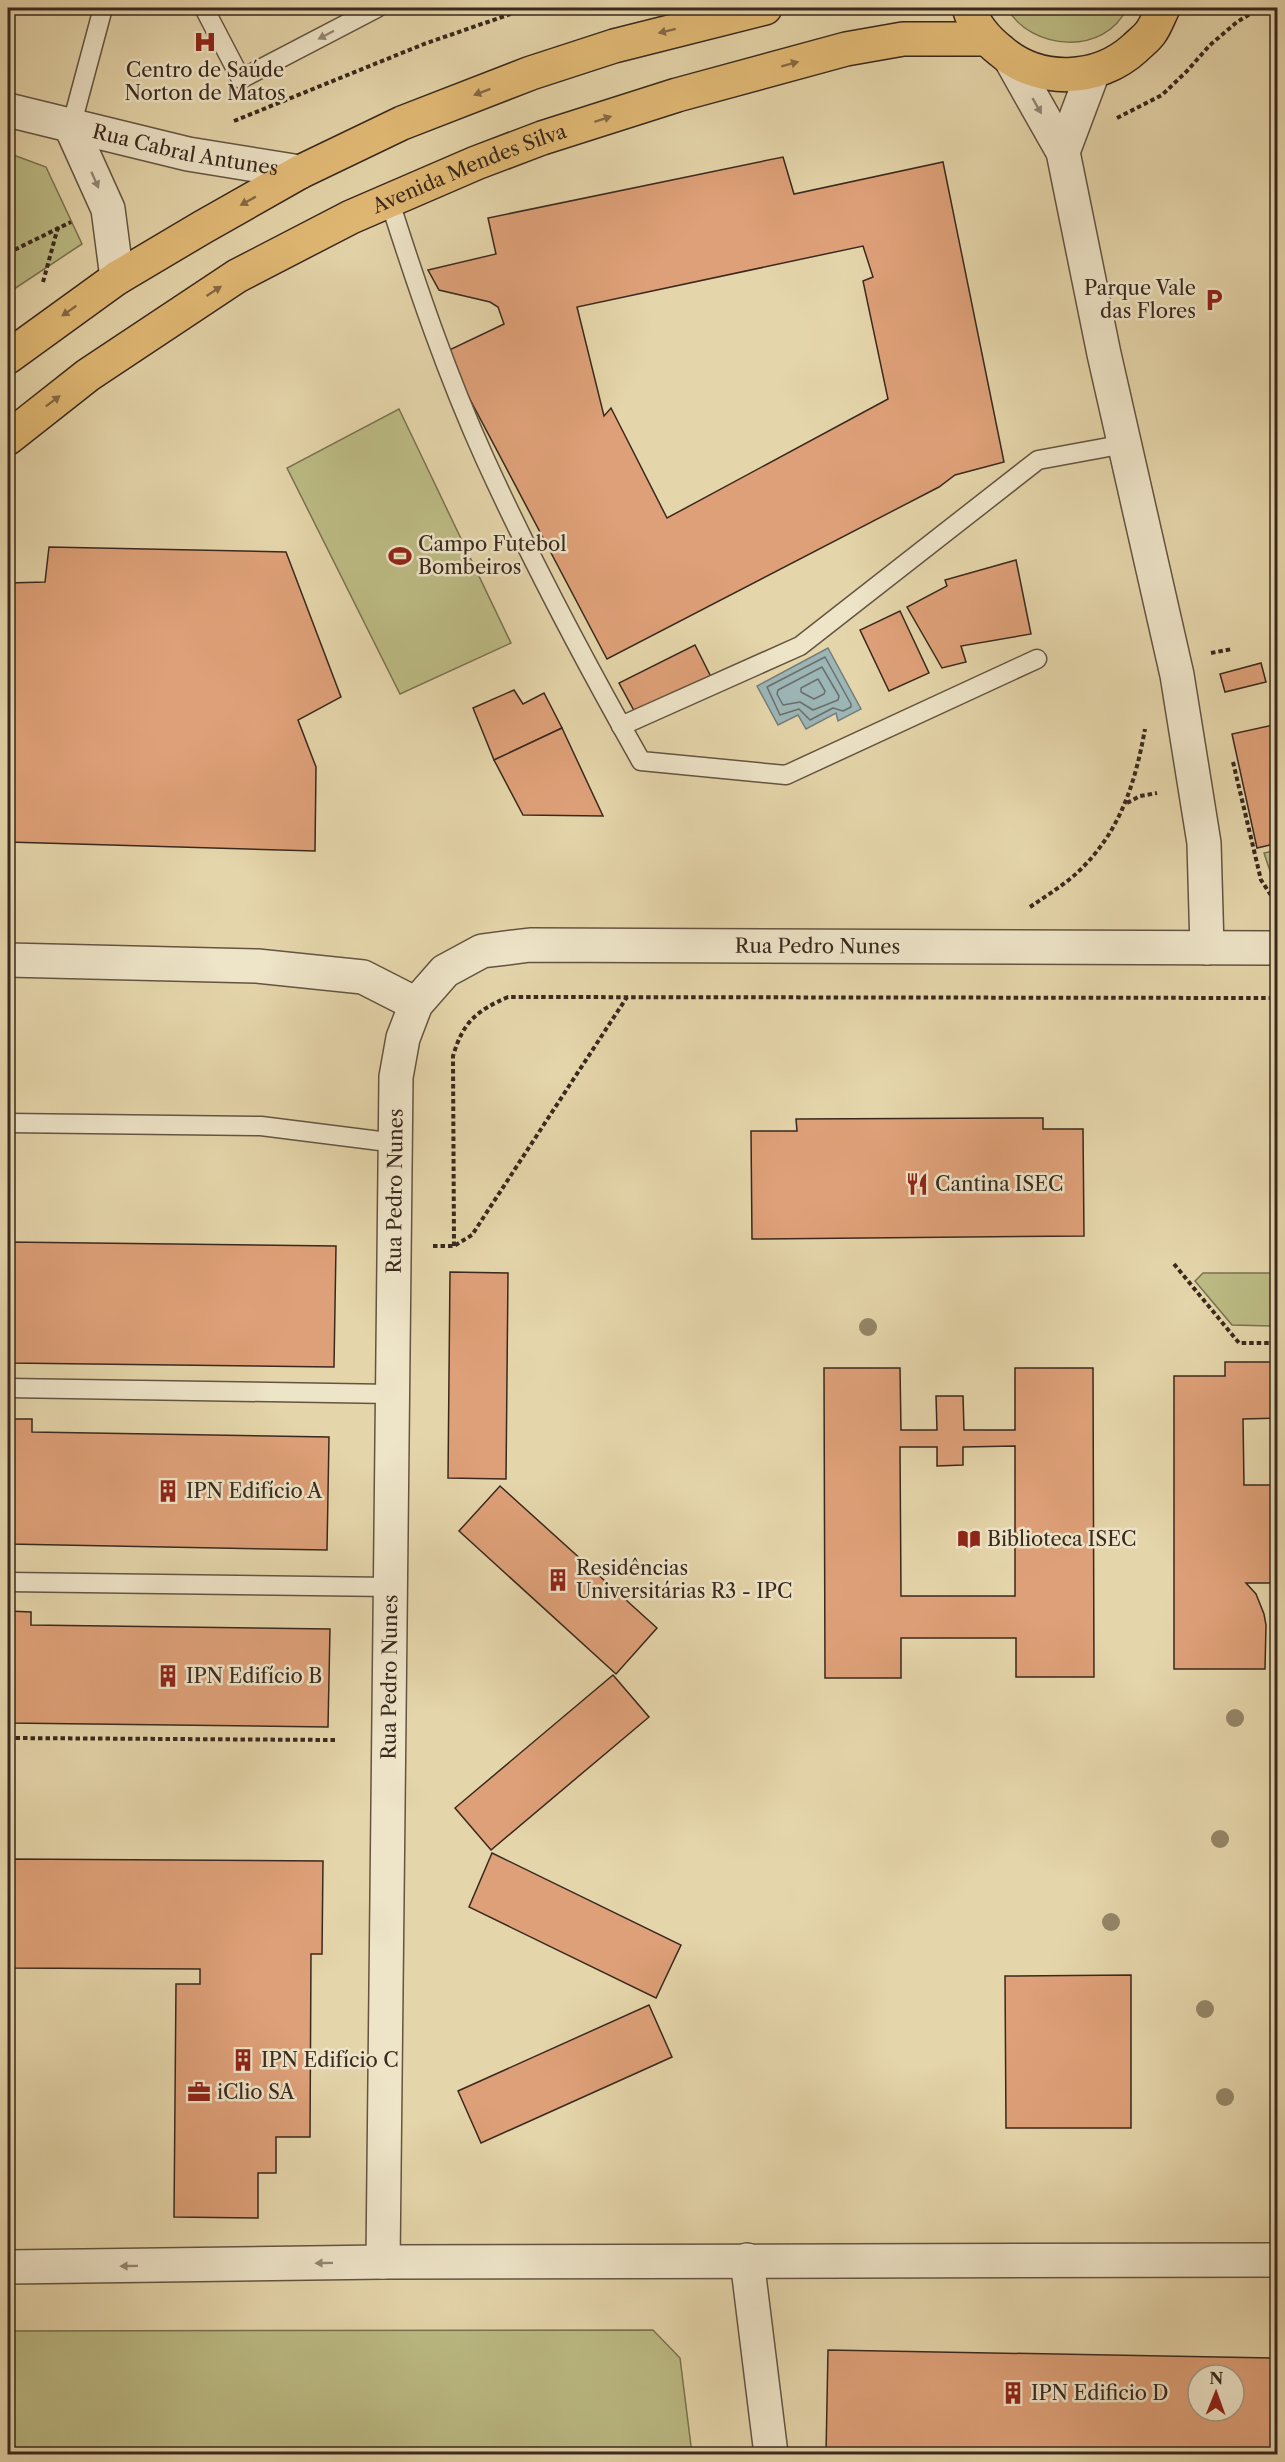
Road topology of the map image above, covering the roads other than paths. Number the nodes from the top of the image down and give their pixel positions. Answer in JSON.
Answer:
{"nodes":[{"id":1,"x":103,"y":8,"type":"edge"},
{"id":2,"x":204,"y":8,"type":"edge"},
{"id":3,"x":377,"y":8,"type":"edge"},
{"id":4,"x":765,"y":8,"type":"edge"},
{"id":5,"x":969,"y":8,"type":"edge"},
{"id":6,"x":1163,"y":8,"type":"edge"},
{"id":7,"x":986,"y":39,"type":"junction"},
{"id":8,"x":1011,"y":60,"type":"junction"},
{"id":9,"x":1093,"y":72,"type":"junction"},
{"id":10,"x":8,"y":110,"type":"edge"},
{"id":11,"x":71,"y":127,"type":"junction"},
{"id":12,"x":1063,"y":152,"type":"junction"},
{"id":13,"x":300,"y":172,"type":"junction"},
{"id":14,"x":389,"y":200,"type":"junction"},
{"id":15,"x":117,"y":278,"type":"junction"},
{"id":16,"x":8,"y":357,"type":"edge"},
{"id":17,"x":8,"y":438,"type":"edge"},
{"id":18,"x":1125,"y":444,"type":"junction"},
{"id":19,"x":1037,"y":659,"type":"dead end"},
{"id":20,"x":621,"y":726,"type":"junction"},
{"id":21,"x":1207,"y":948,"type":"junction"},
{"id":22,"x":1278,"y":948,"type":"edge"},
{"id":23,"x":8,"y":960,"type":"edge"},
{"id":24,"x":416,"y":1004,"type":"junction"},
{"id":25,"x":8,"y":1123,"type":"edge"},
{"id":26,"x":396,"y":1143,"type":"junction"},
{"id":27,"x":8,"y":1388,"type":"edge"},
{"id":28,"x":392,"y":1394,"type":"junction"},
{"id":29,"x":8,"y":1582,"type":"edge"},
{"id":30,"x":390,"y":1587,"type":"junction"},
{"id":31,"x":747,"y":2260,"type":"junction"},
{"id":32,"x":1278,"y":2260,"type":"edge"},
{"id":33,"x":382,"y":2262,"type":"junction"},
{"id":34,"x":8,"y":2267,"type":"edge"},
{"id":35,"x":771,"y":2454,"type":"edge"}],
"edges":[{"from":1,"to":11,"type":"lane"},
{"from":3,"to":2,"type":"lane","one_way":true},
{"from":4,"to":13,"type":"main road","one_way":true},
{"from":5,"to":7,"type":"main road"},
{"from":6,"to":9,"type":"main road"},
{"from":7,"to":8,"type":"main road"},
{"from":14,"to":7,"type":"main road","name":"Avenida Mendes Silva","one_way":true},
{"from":8,"to":9,"type":"main road"},
{"from":8,"to":12,"type":"street","one_way":true},
{"from":9,"to":12,"type":"street"},
{"from":10,"to":11,"type":"street","name":"Rua Cabral Antunes"},
{"from":11,"to":13,"type":"street","name":"Rua Cabral Antunes"},
{"from":11,"to":15,"type":"street","name":"Rua Cabral Antunes","one_way":true},
{"from":12,"to":18,"type":"street"},
{"from":13,"to":15,"type":"main road","one_way":true},
{"from":17,"to":14,"type":"main road","name":"Avenida Mendes Silva","one_way":true},
{"from":14,"to":20,"type":"lane"},
{"from":15,"to":16,"type":"main road","one_way":true},
{"from":18,"to":20,"type":"lane"},
{"from":18,"to":21,"type":"street"},
{"from":19,"to":20,"type":"lane"},
{"from":21,"to":22,"type":"street","name":"Rua Pedro Nunes"},
{"from":21,"to":24,"type":"street","name":"Rua Pedro Nunes"},
{"from":23,"to":24,"type":"street"},
{"from":24,"to":26,"type":"street","name":"Rua Pedro Nunes"},
{"from":25,"to":26,"type":"lane"},
{"from":26,"to":28,"type":"street","name":"Rua Pedro Nunes"},
{"from":27,"to":28,"type":"lane"},
{"from":28,"to":30,"type":"street","name":"Rua Pedro Nunes"},
{"from":29,"to":30,"type":"lane"},
{"from":30,"to":33,"type":"street","name":"Rua Pedro Nunes"},
{"from":31,"to":32,"type":"street"},
{"from":31,"to":33,"type":"street"},
{"from":31,"to":35,"type":"street"},
{"from":33,"to":34,"type":"street","one_way":true}]}
